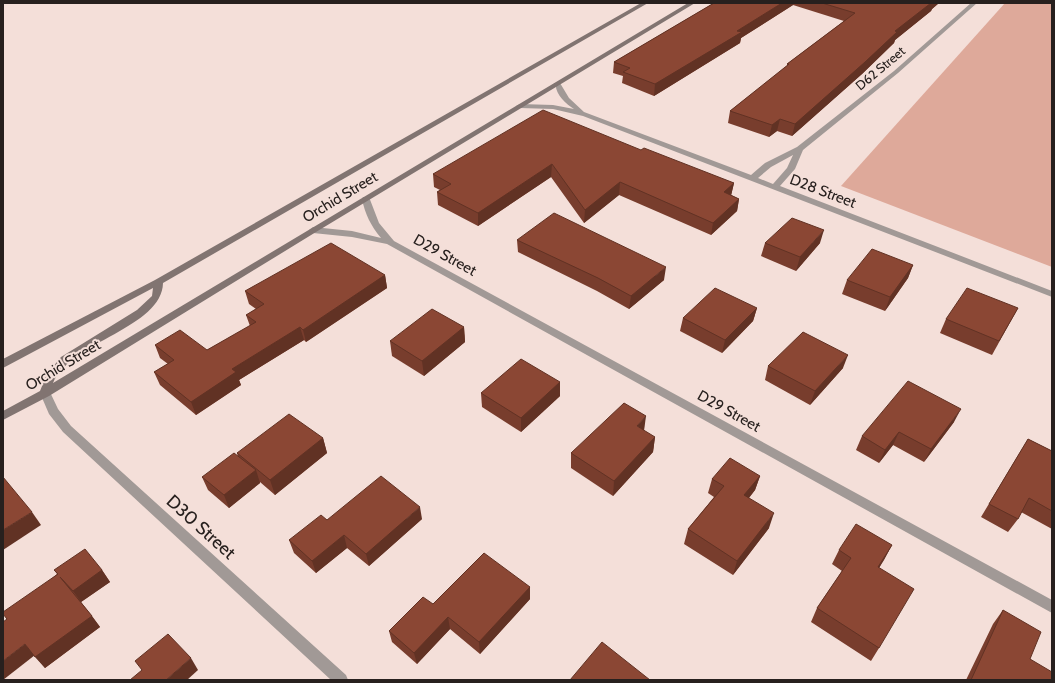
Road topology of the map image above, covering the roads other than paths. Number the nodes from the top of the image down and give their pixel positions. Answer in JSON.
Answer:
{"nodes":[{"id":1,"x":645,"y":3,"type":"edge"},
{"id":2,"x":692,"y":3,"type":"edge"},
{"id":3,"x":974,"y":3,"type":"edge"},
{"id":4,"x":558,"y":84,"type":"junction"},
{"id":5,"x":520,"y":106,"type":"junction"},
{"id":6,"x":584,"y":114,"type":"junction"},
{"id":7,"x":800,"y":150,"type":"junction"},
{"id":8,"x":752,"y":178,"type":"junction"},
{"id":9,"x":775,"y":188,"type":"junction"},
{"id":10,"x":366,"y":199,"type":"junction"},
{"id":11,"x":313,"y":230,"type":"junction"},
{"id":12,"x":391,"y":242,"type":"junction"},
{"id":13,"x":158,"y":282,"type":"junction"},
{"id":14,"x":1052,"y":294,"type":"edge"},
{"id":15,"x":3,"y":364,"type":"edge"},
{"id":16,"x":45,"y":393,"type":"junction"},
{"id":17,"x":3,"y":416,"type":"edge"},
{"id":18,"x":1052,"y":607,"type":"edge"},
{"id":19,"x":341,"y":680,"type":"edge"}],
"edges":[{"from":1,"to":13,"type":"street","name":"Orchid Street"},
{"from":2,"to":4,"type":"street","name":"Orchid Street"},
{"from":3,"to":7,"type":"street","name":"D62 Street"},
{"from":4,"to":5,"type":"street","name":"Orchid Street"},
{"from":4,"to":6,"type":"street","name":"D28 Street"},
{"from":5,"to":6,"type":"street","name":"D28 Street"},
{"from":5,"to":10,"type":"street","name":"Orchid Street"},
{"from":6,"to":8,"type":"street","name":"D28 Street"},
{"from":7,"to":8,"type":"street","name":"D62 Street"},
{"from":7,"to":9,"type":"street","name":"D62 Street"},
{"from":8,"to":9,"type":"street","name":"D28 Street"},
{"from":9,"to":14,"type":"street","name":"D28 Street"},
{"from":10,"to":11,"type":"street","name":"Orchid Street"},
{"from":10,"to":12,"type":"street","name":"D29 Street"},
{"from":11,"to":12,"type":"street","name":"D29 Street"},
{"from":11,"to":16,"type":"street","name":"Orchid Street"},
{"from":12,"to":18,"type":"street","name":"D29 Street"},
{"from":13,"to":15,"type":"street","name":"Orchid Street"},
{"from":13,"to":16,"type":"street"},
{"from":16,"to":17,"type":"street","name":"Orchid Street"},
{"from":16,"to":19,"type":"street","name":"D30 Street"}]}
